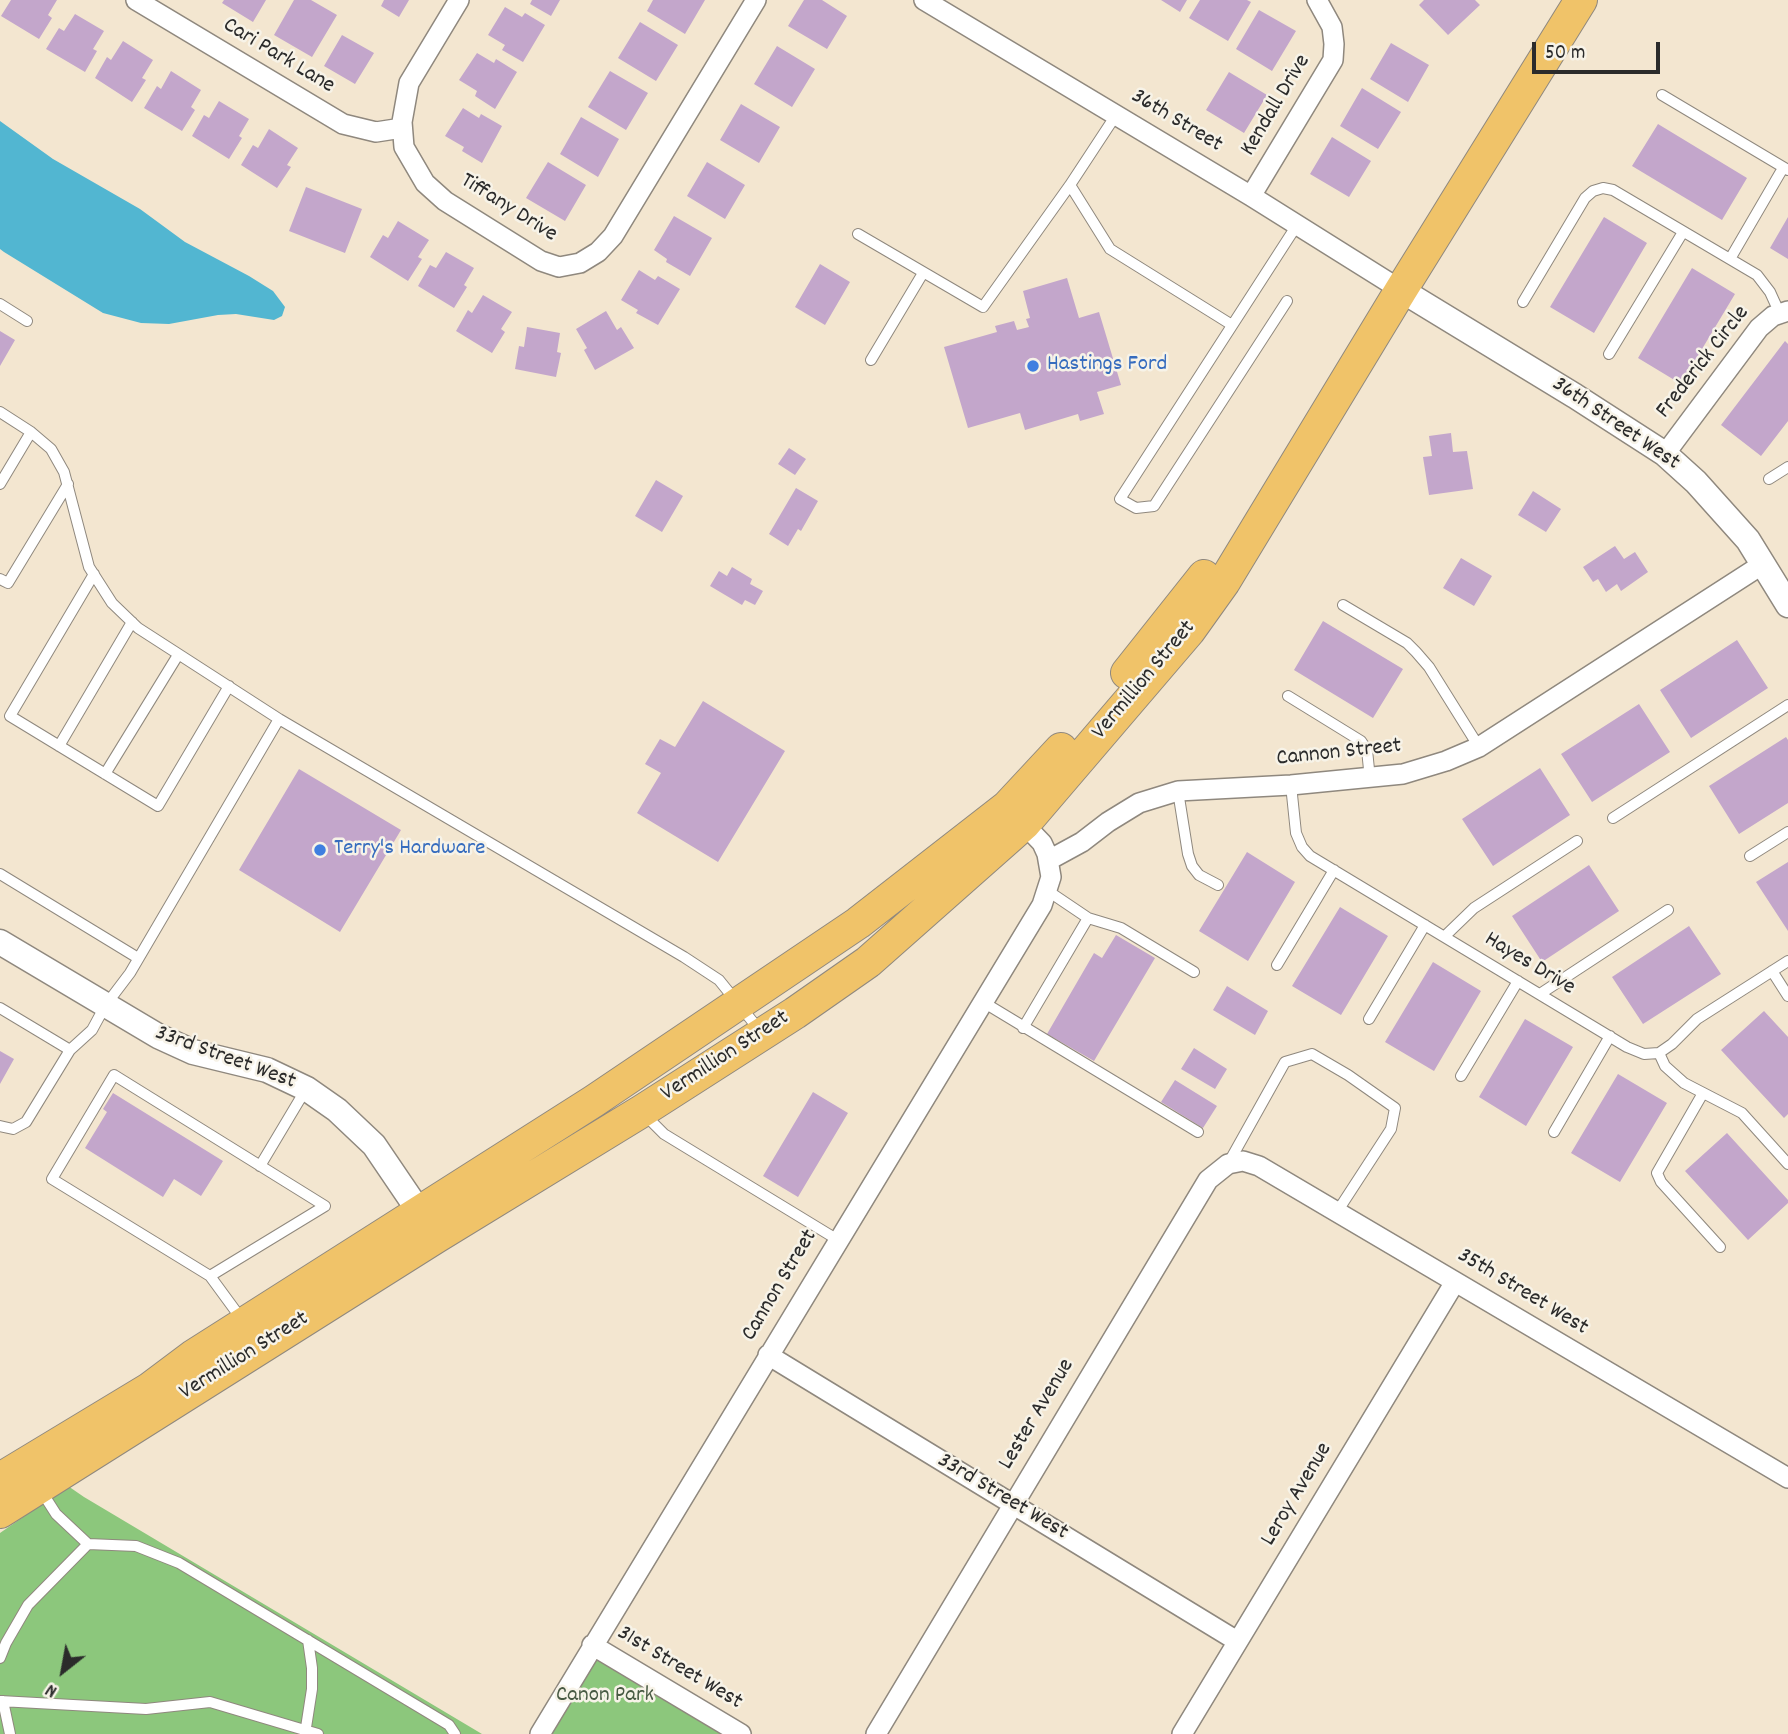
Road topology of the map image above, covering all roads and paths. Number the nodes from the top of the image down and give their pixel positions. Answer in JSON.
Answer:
{"nodes":[{"id":1,"x":135,"y":0,"type":"edge"},
{"id":2,"x":459,"y":0,"type":"edge"},
{"id":3,"x":756,"y":0,"type":"edge"},
{"id":4,"x":924,"y":0,"type":"edge"},
{"id":5,"x":1317,"y":0,"type":"edge"},
{"id":6,"x":1581,"y":0,"type":"edge"},
{"id":7,"x":1662,"y":95,"type":"dead end"},
{"id":8,"x":1116,"y":115,"type":"junction"},
{"id":9,"x":402,"y":128,"type":"junction"},
{"id":10,"x":1786,"y":169,"type":"edge"},
{"id":11,"x":1070,"y":185,"type":"junction"},
{"id":12,"x":1251,"y":196,"type":"junction"},
{"id":13,"x":1297,"y":225,"type":"junction"},
{"id":14,"x":1683,"y":232,"type":"junction"},
{"id":15,"x":858,"y":234,"type":"dead end"},
{"id":16,"x":1730,"y":259,"type":"junction"},
{"id":17,"x":923,"y":273,"type":"junction"},
{"id":18,"x":1401,"y":290,"type":"junction"},
{"id":19,"x":1287,"y":301,"type":"dead end"},
{"id":20,"x":1523,"y":302,"type":"dead end"},
{"id":21,"x":0,"y":304,"type":"edge"},
{"id":22,"x":1784,"y":313,"type":"edge"},
{"id":23,"x":27,"y":321,"type":"dead end"},
{"id":24,"x":1232,"y":325,"type":"junction"},
{"id":25,"x":1609,"y":354,"type":"dead end"},
{"id":26,"x":871,"y":360,"type":"dead end"},
{"id":27,"x":0,"y":412,"type":"edge"},
{"id":28,"x":31,"y":432,"type":"junction"},
{"id":29,"x":1665,"y":454,"type":"junction"},
{"id":30,"x":1788,"y":467,"type":"edge"},
{"id":31,"x":1769,"y":479,"type":"dead end"},
{"id":32,"x":0,"y":484,"type":"edge"},
{"id":33,"x":68,"y":484,"type":"junction"},
{"id":34,"x":1763,"y":564,"type":"junction"},
{"id":35,"x":94,"y":575,"type":"junction"},
{"id":36,"x":0,"y":579,"type":"edge"},
{"id":37,"x":1343,"y":605,"type":"dead end"},
{"id":38,"x":1788,"y":605,"type":"edge"},
{"id":39,"x":132,"y":622,"type":"junction"},
{"id":40,"x":178,"y":655,"type":"junction"},
{"id":41,"x":229,"y":686,"type":"junction"},
{"id":42,"x":1288,"y":696,"type":"dead end"},
{"id":43,"x":1788,"y":705,"type":"edge"},
{"id":44,"x":279,"y":719,"type":"junction"},
{"id":45,"x":59,"y":746,"type":"junction"},
{"id":46,"x":1479,"y":747,"type":"junction"},
{"id":47,"x":105,"y":774,"type":"junction"},
{"id":48,"x":1370,"y":779,"type":"junction"},
{"id":49,"x":1291,"y":785,"type":"junction"},
{"id":50,"x":1178,"y":791,"type":"junction"},
{"id":51,"x":1015,"y":815,"type":"junction"},
{"id":52,"x":1613,"y":818,"type":"dead end"},
{"id":53,"x":1788,"y":832,"type":"edge"},
{"id":54,"x":1577,"y":841,"type":"dead end"},
{"id":55,"x":1750,"y":856,"type":"dead end"},
{"id":56,"x":1049,"y":860,"type":"junction"},
{"id":57,"x":1334,"y":870,"type":"junction"},
{"id":58,"x":0,"y":874,"type":"edge"},
{"id":59,"x":1218,"y":885,"type":"dead end"},
{"id":60,"x":1048,"y":891,"type":"junction"},
{"id":61,"x":1668,"y":910,"type":"dead end"},
{"id":62,"x":1088,"y":918,"type":"junction"},
{"id":63,"x":1425,"y":925,"type":"junction"},
{"id":64,"x":1445,"y":936,"type":"junction"},
{"id":65,"x":0,"y":942,"type":"edge"},
{"id":66,"x":138,"y":958,"type":"junction"},
{"id":67,"x":1788,"y":961,"type":"edge"},
{"id":68,"x":1277,"y":965,"type":"dead end"},
{"id":69,"x":1772,"y":971,"type":"junction"},
{"id":70,"x":1194,"y":972,"type":"dead end"},
{"id":71,"x":1518,"y":981,"type":"junction"},
{"id":72,"x":1540,"y":994,"type":"junction"},
{"id":73,"x":1788,"y":996,"type":"edge"},
{"id":74,"x":739,"y":1003,"type":"junction"},
{"id":75,"x":983,"y":1003,"type":"junction"},
{"id":76,"x":105,"y":1006,"type":"junction"},
{"id":77,"x":0,"y":1008,"type":"edge"},
{"id":78,"x":1369,"y":1019,"type":"dead end"},
{"id":79,"x":1023,"y":1028,"type":"junction"},
{"id":80,"x":762,"y":1032,"type":"junction"},
{"id":81,"x":1611,"y":1036,"type":"junction"},
{"id":82,"x":71,"y":1049,"type":"junction"},
{"id":83,"x":1659,"y":1053,"type":"junction"},
{"id":84,"x":1461,"y":1076,"type":"dead end"},
{"id":85,"x":307,"y":1089,"type":"junction"},
{"id":86,"x":1703,"y":1093,"type":"junction"},
{"id":87,"x":642,"y":1111,"type":"junction"},
{"id":88,"x":0,"y":1126,"type":"edge"},
{"id":89,"x":1198,"y":1132,"type":"dead end"},
{"id":90,"x":1554,"y":1132,"type":"dead end"},
{"id":91,"x":1228,"y":1164,"type":"junction"},
{"id":92,"x":1788,"y":1164,"type":"edge"},
{"id":93,"x":260,"y":1166,"type":"junction"},
{"id":94,"x":420,"y":1210,"type":"junction"},
{"id":95,"x":1337,"y":1212,"type":"junction"},
{"id":96,"x":436,"y":1237,"type":"junction"},
{"id":97,"x":838,"y":1240,"type":"junction"},
{"id":98,"x":1720,"y":1247,"type":"dead end"},
{"id":99,"x":210,"y":1276,"type":"junction"},
{"id":100,"x":1455,"y":1282,"type":"junction"},
{"id":101,"x":244,"y":1323,"type":"junction"},
{"id":102,"x":768,"y":1355,"type":"junction"},
{"id":103,"x":21,"y":1476,"type":"edge"},
{"id":104,"x":1788,"y":1478,"type":"edge"},
{"id":105,"x":1013,"y":1505,"type":"junction"},
{"id":106,"x":0,"y":1512,"type":"edge"},
{"id":107,"x":88,"y":1544,"type":"junction"},
{"id":108,"x":308,"y":1640,"type":"junction"},
{"id":109,"x":1237,"y":1641,"type":"junction"},
{"id":110,"x":592,"y":1646,"type":"junction"},
{"id":111,"x":0,"y":1658,"type":"edge"},
{"id":112,"x":1,"y":1701,"type":"edge"},
{"id":113,"x":305,"y":1732,"type":"edge"},
{"id":114,"x":10,"y":1734,"type":"edge"},
{"id":115,"x":318,"y":1734,"type":"edge"},
{"id":116,"x":456,"y":1734,"type":"edge"},
{"id":117,"x":540,"y":1734,"type":"edge"},
{"id":118,"x":741,"y":1734,"type":"edge"},
{"id":119,"x":876,"y":1734,"type":"edge"},
{"id":120,"x":1182,"y":1734,"type":"edge"}],
"edges":[{"from":1,"to":9,"type":"street","name":"Cari Park Lane"},
{"from":2,"to":9,"type":"street","name":"Tiffany Drive"},
{"from":3,"to":9,"type":"street","name":"Tiffany Drive"},
{"from":4,"to":8,"type":"street","name":"36th Street"},
{"from":5,"to":12,"type":"street","name":"Kendall Drive"},
{"from":6,"to":18,"type":"highway","name":"Vermillion Street"},
{"from":7,"to":10,"type":"lane"},
{"from":8,"to":11,"type":"lane"},
{"from":8,"to":12,"type":"street","name":"36th Street"},
{"from":10,"to":16,"type":"lane"},
{"from":11,"to":17,"type":"lane"},
{"from":11,"to":24,"type":"lane"},
{"from":12,"to":13,"type":"street","name":"36th Street"},
{"from":13,"to":18,"type":"street","name":"36th Street"},
{"from":13,"to":24,"type":"lane"},
{"from":14,"to":16,"type":"lane"},
{"from":14,"to":20,"type":"lane"},
{"from":14,"to":25,"type":"lane"},
{"from":15,"to":17,"type":"lane"},
{"from":16,"to":22,"type":"lane"},
{"from":17,"to":26,"type":"lane"},
{"from":18,"to":29,"type":"street","name":"36th Street West"},
{"from":18,"to":51,"type":"highway","name":"Vermillion Street"},
{"from":19,"to":24,"type":"lane"},
{"from":21,"to":23,"type":"lane"},
{"from":22,"to":29,"type":"street","name":"Frederick Circle"},
{"from":27,"to":28,"type":"lane"},
{"from":28,"to":32,"type":"lane"},
{"from":28,"to":33,"type":"lane"},
{"from":29,"to":34,"type":"street","name":"36th Street West"},
{"from":30,"to":31,"type":"lane"},
{"from":33,"to":35,"type":"lane"},
{"from":33,"to":36,"type":"lane"},
{"from":34,"to":38,"type":"street","name":"36th Street West"},
{"from":34,"to":46,"type":"street","name":"Cannon Street"},
{"from":35,"to":39,"type":"lane"},
{"from":35,"to":45,"type":"lane"},
{"from":37,"to":46,"type":"lane"},
{"from":39,"to":40,"type":"lane"},
{"from":39,"to":45,"type":"lane"},
{"from":40,"to":41,"type":"lane"},
{"from":40,"to":47,"type":"lane"},
{"from":41,"to":44,"type":"lane"},
{"from":41,"to":47,"type":"lane"},
{"from":42,"to":48,"type":"lane"},
{"from":43,"to":52,"type":"lane"},
{"from":44,"to":66,"type":"lane"},
{"from":44,"to":74,"type":"lane"},
{"from":45,"to":47,"type":"lane"},
{"from":46,"to":48,"type":"street","name":"Cannon Street"},
{"from":48,"to":49,"type":"street","name":"Cannon Street"},
{"from":49,"to":50,"type":"street","name":"Cannon Street"},
{"from":49,"to":57,"type":"lane","name":"Hayes Drive"},
{"from":50,"to":56,"type":"street","name":"Cannon Street"},
{"from":50,"to":59,"type":"lane"},
{"from":51,"to":56,"type":"street"},
{"from":51,"to":74,"type":"highway","name":"Vermillion Street"},
{"from":51,"to":80,"type":"highway","name":"Vermillion Street"},
{"from":53,"to":55,"type":"lane"},
{"from":54,"to":64,"type":"lane"},
{"from":56,"to":60,"type":"street","name":"Cannon Street"},
{"from":57,"to":63,"type":"lane","name":"Hayes Drive"},
{"from":57,"to":68,"type":"lane"},
{"from":58,"to":66,"type":"lane"},
{"from":60,"to":62,"type":"lane"},
{"from":60,"to":75,"type":"street","name":"Cannon Street"},
{"from":61,"to":72,"type":"lane"},
{"from":62,"to":70,"type":"lane"},
{"from":62,"to":79,"type":"lane"},
{"from":63,"to":64,"type":"lane","name":"Hayes Drive"},
{"from":63,"to":78,"type":"lane"},
{"from":64,"to":71,"type":"lane","name":"Hayes Drive"},
{"from":65,"to":76,"type":"street","name":"33rd Street West"},
{"from":66,"to":76,"type":"lane"},
{"from":67,"to":69,"type":"lane"},
{"from":69,"to":73,"type":"lane"},
{"from":69,"to":83,"type":"lane"},
{"from":71,"to":72,"type":"lane","name":"Hayes Drive"},
{"from":71,"to":84,"type":"lane"},
{"from":72,"to":81,"type":"lane","name":"Hayes Drive"},
{"from":74,"to":80,"type":"lane"},
{"from":74,"to":94,"type":"highway","name":"Vermillion Street"},
{"from":75,"to":79,"type":"lane"},
{"from":75,"to":97,"type":"street","name":"Cannon Street"},
{"from":76,"to":82,"type":"lane"},
{"from":76,"to":85,"type":"street","name":"33rd Street West"},
{"from":77,"to":82,"type":"lane"},
{"from":79,"to":89,"type":"lane"},
{"from":80,"to":87,"type":"highway","name":"Vermillion Street"},
{"from":81,"to":83,"type":"lane","name":"Hayes Drive"},
{"from":81,"to":90,"type":"lane"},
{"from":82,"to":88,"type":"lane"},
{"from":83,"to":86,"type":"lane"},
{"from":85,"to":93,"type":"lane"},
{"from":85,"to":94,"type":"street","name":"33rd Street West"},
{"from":86,"to":92,"type":"lane"},
{"from":86,"to":98,"type":"lane"},
{"from":87,"to":96,"type":"highway","name":"Vermillion Street"},
{"from":87,"to":97,"type":"lane"},
{"from":91,"to":95,"type":"street","name":"35th Street West"},
{"from":91,"to":95,"type":"lane"},
{"from":91,"to":105,"type":"street","name":"Lester Avenue"},
{"from":93,"to":99,"type":"lane"},
{"from":93,"to":99,"type":"lane"},
{"from":94,"to":96,"type":"street","name":"33rd Street West"},
{"from":94,"to":101,"type":"highway","name":"Vermillion Street"},
{"from":95,"to":100,"type":"street","name":"35th Street West"},
{"from":96,"to":103,"type":"highway","name":"Vermillion Street"},
{"from":97,"to":102,"type":"street","name":"Cannon Street"},
{"from":99,"to":101,"type":"lane"},
{"from":100,"to":104,"type":"street","name":"35th Street West"},
{"from":100,"to":109,"type":"street","name":"Leroy Avenue"},
{"from":101,"to":103,"type":"highway","name":"Vermillion Street"},
{"from":102,"to":105,"type":"street","name":"33rd Street West"},
{"from":102,"to":110,"type":"street","name":"Cannon Street"},
{"from":103,"to":106,"type":"highway","name":"Vermillion Street"},
{"from":103,"to":107,"type":"lane"},
{"from":105,"to":109,"type":"street","name":"33rd Street West"},
{"from":105,"to":119,"type":"street","name":"Lester Avenue"},
{"from":107,"to":108,"type":"lane"},
{"from":107,"to":111,"type":"lane"},
{"from":108,"to":113,"type":"lane"},
{"from":108,"to":116,"type":"lane"},
{"from":109,"to":120,"type":"street","name":"Leroy Avenue"},
{"from":110,"to":117,"type":"street","name":"Cannon Street"},
{"from":110,"to":118,"type":"street","name":"31st Street West"},
{"from":112,"to":113,"type":"lane"},
{"from":112,"to":114,"type":"lane"},
{"from":113,"to":115,"type":"lane"}]}
